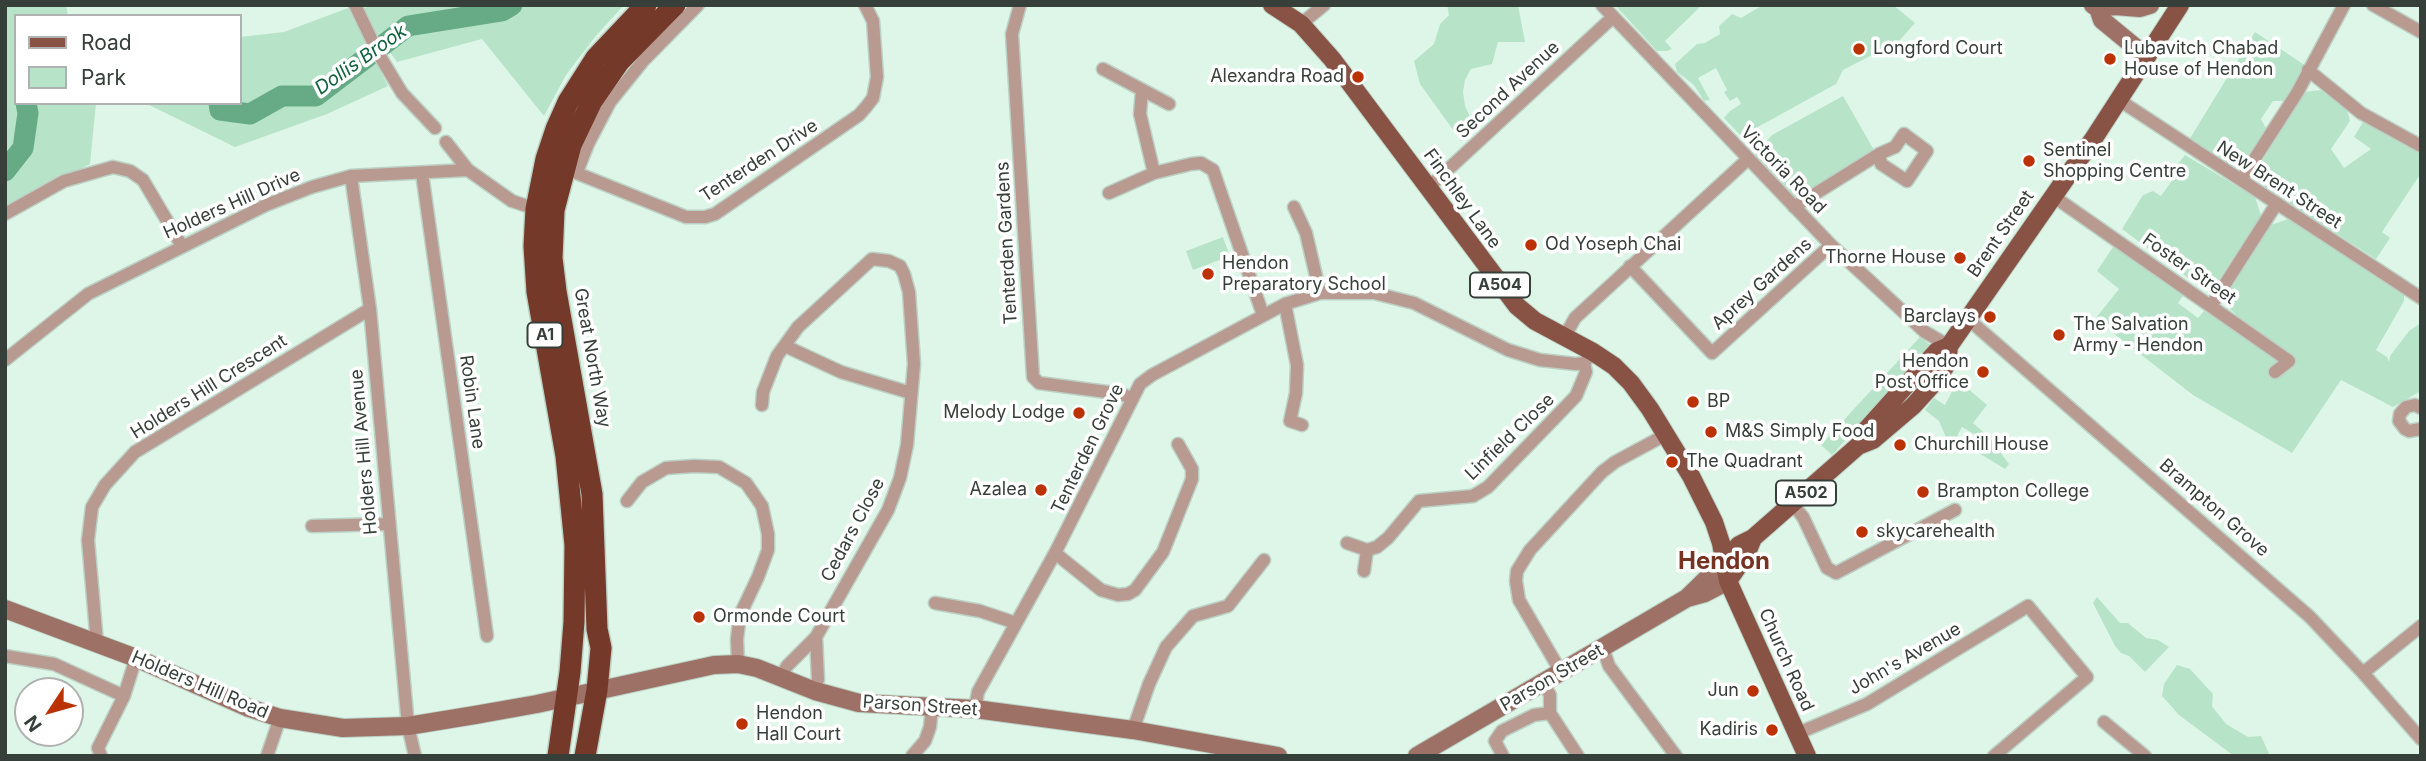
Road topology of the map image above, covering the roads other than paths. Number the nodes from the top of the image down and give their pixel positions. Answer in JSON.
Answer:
{"nodes":[{"id":1,"x":355,"y":5,"type":"edge"},
{"id":2,"x":646,"y":5,"type":"edge"},
{"id":3,"x":675,"y":5,"type":"edge"},
{"id":4,"x":698,"y":5,"type":"edge"},
{"id":5,"x":864,"y":5,"type":"edge"},
{"id":6,"x":1020,"y":5,"type":"edge"},
{"id":7,"x":1272,"y":5,"type":"edge"},
{"id":8,"x":1324,"y":5,"type":"edge"},
{"id":9,"x":1602,"y":5,"type":"edge"},
{"id":10,"x":2150,"y":5,"type":"edge"},
{"id":11,"x":2180,"y":5,"type":"edge"},
{"id":12,"x":2344,"y":5,"type":"edge"},
{"id":13,"x":2373,"y":5,"type":"edge"},
{"id":14,"x":2096,"y":7,"type":"edge"},
{"id":15,"x":1613,"y":18,"type":"junction"},
{"id":16,"x":1301,"y":24,"type":"junction"},
{"id":17,"x":2421,"y":32,"type":"edge"},
{"id":18,"x":2147,"y":57,"type":"junction"},
{"id":19,"x":1103,"y":69,"type":"dead end"},
{"id":20,"x":2308,"y":70,"type":"junction"},
{"id":21,"x":1142,"y":90,"type":"junction"},
{"id":22,"x":2119,"y":100,"type":"junction"},
{"id":23,"x":1169,"y":104,"type":"dead end"},
{"id":24,"x":435,"y":128,"type":"dead end"},
{"id":25,"x":446,"y":142,"type":"dead end"},
{"id":26,"x":2421,"y":146,"type":"edge"},
{"id":27,"x":1880,"y":154,"type":"dead end"},
{"id":28,"x":1748,"y":159,"type":"junction"},
{"id":29,"x":468,"y":170,"type":"junction"},
{"id":30,"x":571,"y":170,"type":"junction"},
{"id":31,"x":422,"y":173,"type":"junction"},
{"id":32,"x":1154,"y":173,"type":"junction"},
{"id":33,"x":351,"y":176,"type":"junction"},
{"id":34,"x":2241,"y":180,"type":"junction"},
{"id":35,"x":1428,"y":188,"type":"junction"},
{"id":36,"x":1109,"y":194,"type":"dead end"},
{"id":37,"x":2053,"y":196,"type":"junction"},
{"id":38,"x":2277,"y":203,"type":"junction"},
{"id":39,"x":1294,"y":207,"type":"dead end"},
{"id":40,"x":1794,"y":207,"type":"junction"},
{"id":41,"x":536,"y":209,"type":"junction"},
{"id":42,"x":5,"y":214,"type":"edge"},
{"id":43,"x":183,"y":246,"type":"junction"},
{"id":44,"x":1831,"y":246,"type":"junction"},
{"id":45,"x":1630,"y":266,"type":"junction"},
{"id":46,"x":1320,"y":293,"type":"junction"},
{"id":47,"x":2421,"y":298,"type":"edge"},
{"id":48,"x":1285,"y":304,"type":"junction"},
{"id":49,"x":2211,"y":306,"type":"junction"},
{"id":50,"x":370,"y":309,"type":"junction"},
{"id":51,"x":1262,"y":315,"type":"junction"},
{"id":52,"x":1968,"y":319,"type":"junction"},
{"id":53,"x":1565,"y":336,"type":"junction"},
{"id":54,"x":785,"y":346,"type":"junction"},
{"id":55,"x":1949,"y":346,"type":"junction"},
{"id":56,"x":1588,"y":357,"type":"junction"},
{"id":57,"x":5,"y":360,"type":"edge"},
{"id":58,"x":2275,"y":372,"type":"dead end"},
{"id":59,"x":911,"y":393,"type":"junction"},
{"id":60,"x":1132,"y":399,"type":"junction"},
{"id":61,"x":762,"y":405,"type":"dead end"},
{"id":62,"x":2421,"y":408,"type":"edge"},
{"id":63,"x":1290,"y":423,"type":"dead end"},
{"id":64,"x":2421,"y":429,"type":"edge"},
{"id":65,"x":1667,"y":434,"type":"junction"},
{"id":66,"x":1178,"y":444,"type":"dead end"},
{"id":67,"x":627,"y":501,"type":"dead end"},
{"id":68,"x":1793,"y":505,"type":"junction"},
{"id":69,"x":1955,"y":510,"type":"dead end"},
{"id":70,"x":1714,"y":522,"type":"junction"},
{"id":71,"x":388,"y":524,"type":"junction"},
{"id":72,"x":312,"y":526,"type":"dead end"},
{"id":73,"x":1753,"y":538,"type":"junction"},
{"id":74,"x":1347,"y":543,"type":"dead end"},
{"id":75,"x":1367,"y":550,"type":"junction"},
{"id":76,"x":1055,"y":553,"type":"junction"},
{"id":77,"x":1264,"y":560,"type":"dead end"},
{"id":78,"x":1724,"y":562,"type":"junction"},
{"id":79,"x":1364,"y":571,"type":"dead end"},
{"id":80,"x":1728,"y":581,"type":"junction"},
{"id":81,"x":1686,"y":598,"type":"junction"},
{"id":82,"x":935,"y":603,"type":"dead end"},
{"id":83,"x":5,"y":609,"type":"edge"},
{"id":84,"x":1016,"y":623,"type":"junction"},
{"id":85,"x":2421,"y":626,"type":"edge"},
{"id":86,"x":487,"y":636,"type":"dead end"},
{"id":87,"x":816,"y":637,"type":"junction"},
{"id":88,"x":97,"y":643,"type":"junction"},
{"id":89,"x":1603,"y":648,"type":"junction"},
{"id":90,"x":5,"y":656,"type":"edge"},
{"id":91,"x":136,"y":658,"type":"junction"},
{"id":92,"x":738,"y":664,"type":"junction"},
{"id":93,"x":1561,"y":671,"type":"junction"},
{"id":94,"x":2363,"y":673,"type":"junction"},
{"id":95,"x":781,"y":677,"type":"junction"},
{"id":96,"x":1543,"y":682,"type":"junction"},
{"id":97,"x":815,"y":691,"type":"junction"},
{"id":98,"x":582,"y":694,"type":"junction"},
{"id":99,"x":124,"y":695,"type":"junction"},
{"id":100,"x":932,"y":707,"type":"junction"},
{"id":101,"x":975,"y":709,"type":"junction"},
{"id":102,"x":1550,"y":713,"type":"junction"},
{"id":103,"x":280,"y":718,"type":"junction"},
{"id":104,"x":2104,"y":722,"type":"dead end"},
{"id":105,"x":408,"y":726,"type":"junction"},
{"id":106,"x":1133,"y":730,"type":"junction"},
{"id":107,"x":1796,"y":734,"type":"junction"},
{"id":108,"x":2421,"y":740,"type":"edge"},
{"id":109,"x":101,"y":756,"type":"edge"},
{"id":110,"x":267,"y":756,"type":"edge"},
{"id":111,"x":415,"y":756,"type":"edge"},
{"id":112,"x":558,"y":756,"type":"edge"},
{"id":113,"x":571,"y":756,"type":"edge"},
{"id":114,"x":585,"y":756,"type":"edge"},
{"id":115,"x":912,"y":756,"type":"edge"},
{"id":116,"x":1278,"y":756,"type":"edge"},
{"id":117,"x":1417,"y":756,"type":"edge"},
{"id":118,"x":1503,"y":756,"type":"edge"},
{"id":119,"x":1578,"y":756,"type":"edge"},
{"id":120,"x":1676,"y":756,"type":"edge"},
{"id":121,"x":1807,"y":756,"type":"edge"},
{"id":122,"x":1994,"y":756,"type":"edge"},
{"id":123,"x":2146,"y":756,"type":"edge"}],
"edges":[{"from":1,"to":24,"type":"street"},
{"from":2,"to":41,"type":"highway","name":"Great North Way","number":"A1"},
{"from":3,"to":30,"type":"highway","name":"Great North Way","number":"A1"},
{"from":4,"to":30,"type":"street","name":"Great North Way"},
{"from":5,"to":30,"type":"street","name":"Tenterden Drive"},
{"from":6,"to":60,"type":"street","name":"Tenterden Gardens"},
{"from":7,"to":16,"type":"main road","name":"Finchley Lane","number":"A504"},
{"from":8,"to":16,"type":"street"},
{"from":9,"to":15,"type":"street","name":"Victoria Road"},
{"from":10,"to":14,"type":"main road"},
{"from":11,"to":18,"type":"main road","name":"Brent Street","number":"A502"},
{"from":12,"to":20,"type":"street"},
{"from":13,"to":17,"type":"street"},
{"from":14,"to":18,"type":"main road"},
{"from":15,"to":28,"type":"street","name":"Victoria Road"},
{"from":15,"to":35,"type":"street","name":"Second Avenue"},
{"from":16,"to":35,"type":"main road","name":"Finchley Lane","number":"A504"},
{"from":18,"to":22,"type":"main road","name":"Brent Street","number":"A502"},
{"from":19,"to":21,"type":"street"},
{"from":20,"to":26,"type":"street"},
{"from":20,"to":34,"type":"street"},
{"from":21,"to":23,"type":"street"},
{"from":21,"to":32,"type":"street"},
{"from":22,"to":34,"type":"street","name":"New Brent Street"},
{"from":22,"to":37,"type":"main road","name":"Brent Street","number":"A502"},
{"from":25,"to":29,"type":"street"},
{"from":27,"to":40,"type":"street"},
{"from":28,"to":40,"type":"street","name":"Victoria Road"},
{"from":28,"to":45,"type":"street"},
{"from":29,"to":31,"type":"street","name":"Holders Hill Drive"},
{"from":29,"to":41,"type":"street"},
{"from":30,"to":98,"type":"highway","name":"Great North Way","number":"A1"},
{"from":31,"to":33,"type":"street","name":"Holders Hill Drive"},
{"from":31,"to":86,"type":"street","name":"Robin Lane"},
{"from":32,"to":36,"type":"street"},
{"from":32,"to":51,"type":"street"},
{"from":33,"to":43,"type":"street","name":"Holders Hill Drive"},
{"from":33,"to":50,"type":"street","name":"Holders Hill Avenue"},
{"from":34,"to":38,"type":"street","name":"New Brent Street"},
{"from":35,"to":53,"type":"main road","name":"Finchley Lane","number":"A504"},
{"from":37,"to":49,"type":"street","name":"Foster Street"},
{"from":37,"to":52,"type":"main road","name":"Brent Street","number":"A502"},
{"from":38,"to":47,"type":"street","name":"New Brent Street"},
{"from":38,"to":49,"type":"street"},
{"from":39,"to":46,"type":"street"},
{"from":40,"to":44,"type":"street","name":"Victoria Road"},
{"from":41,"to":98,"type":"highway","name":"Great North Way","number":"A1"},
{"from":42,"to":43,"type":"street"},
{"from":43,"to":57,"type":"street","name":"Holders Hill Drive"},
{"from":44,"to":45,"type":"street","name":"Aprey Gardens"},
{"from":44,"to":55,"type":"street","name":"Victoria Road"},
{"from":45,"to":53,"type":"street"},
{"from":46,"to":48,"type":"street","name":"Tenterden Grove"},
{"from":46,"to":56,"type":"street","name":"Tenterden Grove"},
{"from":48,"to":51,"type":"street","name":"Tenterden Grove"},
{"from":48,"to":63,"type":"street"},
{"from":49,"to":58,"type":"street","name":"Foster Street"},
{"from":50,"to":71,"type":"street","name":"Holders Hill Avenue"},
{"from":50,"to":88,"type":"street","name":"Holders Hill Crescent"},
{"from":51,"to":60,"type":"street","name":"Tenterden Grove"},
{"from":52,"to":55,"type":"main road","name":"Brent Street","number":"A502"},
{"from":52,"to":94,"type":"street","name":"Brampton Grove"},
{"from":53,"to":56,"type":"main road","name":"Finchley Lane","number":"A504"},
{"from":54,"to":59,"type":"street"},
{"from":54,"to":59,"type":"street","name":"Cedars Close"},
{"from":54,"to":61,"type":"street","name":"Cedars Close"},
{"from":55,"to":68,"type":"main road","name":"Brent Street","number":"A502"},
{"from":56,"to":65,"type":"main road","name":"Finchley Lane","number":"A504"},
{"from":56,"to":75,"type":"street","name":"Linfield Close"},
{"from":59,"to":87,"type":"street","name":"Cedars Close"},
{"from":60,"to":76,"type":"street","name":"Tenterden Grove"},
{"from":62,"to":64,"type":"street"},
{"from":65,"to":70,"type":"main road","name":"Finchley Lane","number":"A504"},
{"from":65,"to":93,"type":"street"},
{"from":66,"to":76,"type":"street"},
{"from":67,"to":92,"type":"street"},
{"from":68,"to":69,"type":"street"},
{"from":68,"to":73,"type":"main road","name":"Brent Street","number":"A502"},
{"from":70,"to":73,"type":"main road"},
{"from":70,"to":78,"type":"main road","name":"Finchley Lane","number":"A504"},
{"from":71,"to":72,"type":"street"},
{"from":71,"to":105,"type":"street","name":"Holders Hill Avenue"},
{"from":73,"to":78,"type":"main road","name":"Brent Street","number":"A502"},
{"from":73,"to":80,"type":"main road","name":"Brent Street","number":"A502"},
{"from":74,"to":75,"type":"street"},
{"from":75,"to":79,"type":"street"},
{"from":76,"to":84,"type":"street","name":"Tenterden Grove"},
{"from":77,"to":106,"type":"street"},
{"from":78,"to":80,"type":"main road","name":"Finchley Lane","number":"A504"},
{"from":78,"to":81,"type":"main road","name":"Parson Street"},
{"from":80,"to":81,"type":"main road","name":"Parson Street"},
{"from":80,"to":107,"type":"main road","name":"Church Road","number":"A504"},
{"from":81,"to":89,"type":"main road","name":"Parson Street"},
{"from":82,"to":84,"type":"street"},
{"from":83,"to":88,"type":"main road","name":"Holders Hill Road"},
{"from":84,"to":101,"type":"street","name":"Tenterden Grove"},
{"from":85,"to":94,"type":"street"},
{"from":87,"to":95,"type":"street","name":"Cedars Close"},
{"from":87,"to":97,"type":"street"},
{"from":88,"to":91,"type":"main road","name":"Holders Hill Road"},
{"from":89,"to":93,"type":"main road","name":"Parson Street"},
{"from":89,"to":120,"type":"street"},
{"from":90,"to":99,"type":"street"},
{"from":91,"to":99,"type":"street"},
{"from":91,"to":103,"type":"main road","name":"Holders Hill Road"},
{"from":92,"to":95,"type":"main road","name":"Parson Street"},
{"from":92,"to":98,"type":"main road","name":"Parson Street"},
{"from":93,"to":96,"type":"main road","name":"Parson Street"},
{"from":94,"to":108,"type":"street","name":"Brampton Grove"},
{"from":95,"to":97,"type":"main road","name":"Parson Street"},
{"from":96,"to":102,"type":"street"},
{"from":96,"to":117,"type":"main road","name":"Parson Street"},
{"from":97,"to":100,"type":"main road","name":"Parson Street"},
{"from":98,"to":105,"type":"main road","name":"Holders Hill Road"},
{"from":98,"to":112,"type":"highway","name":"Great North Way","number":"A1"},
{"from":98,"to":113,"type":"highway"},
{"from":98,"to":114,"type":"highway","name":"Great North Way","number":"A1"},
{"from":99,"to":109,"type":"street"},
{"from":100,"to":101,"type":"main road","name":"Parson Street"},
{"from":100,"to":115,"type":"street"},
{"from":101,"to":106,"type":"main road","name":"Parson Street"},
{"from":102,"to":118,"type":"street"},
{"from":102,"to":119,"type":"street"},
{"from":103,"to":105,"type":"main road","name":"Holders Hill Road"},
{"from":103,"to":110,"type":"street"},
{"from":104,"to":123,"type":"street"},
{"from":105,"to":111,"type":"street","name":"Holders Hill Avenue"},
{"from":106,"to":116,"type":"main road","name":"Parson Street"},
{"from":107,"to":121,"type":"main road","name":"Church Road","number":"A504"},
{"from":107,"to":122,"type":"street","name":"John's Avenue"}]}
